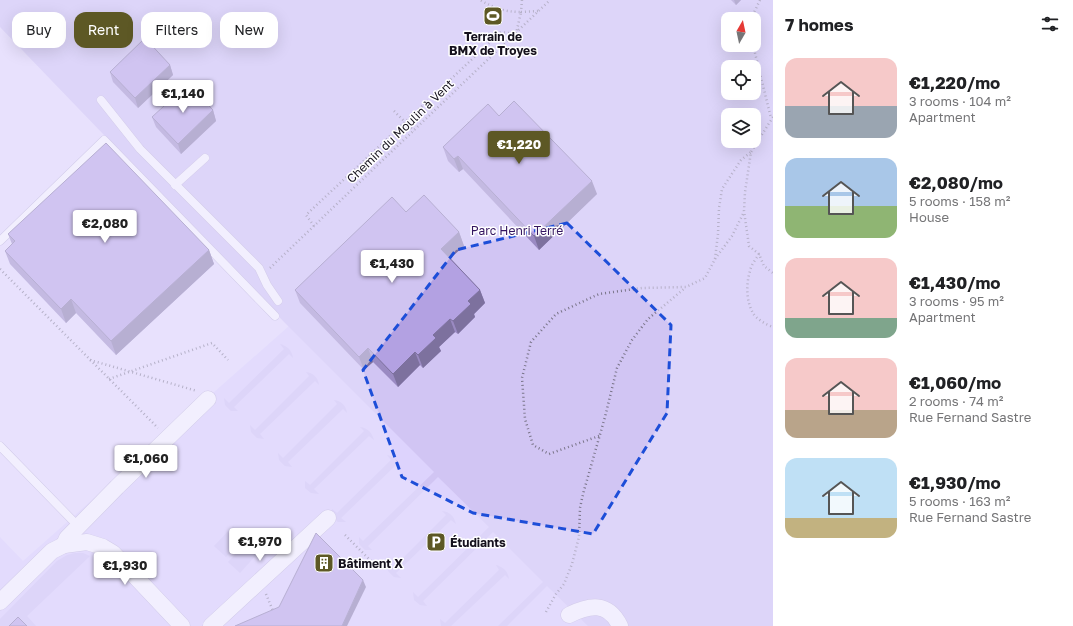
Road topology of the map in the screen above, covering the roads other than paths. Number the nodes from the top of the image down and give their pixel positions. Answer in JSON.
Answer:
{"nodes":[{"id":1,"x":101,"y":100,"type":"dead end"},
{"id":2,"x":205,"y":158,"type":"dead end"},
{"id":3,"x":175,"y":185,"type":"junction"},
{"id":4,"x":0,"y":240,"type":"edge"},
{"id":5,"x":278,"y":301,"type":"dead end"},
{"id":6,"x":275,"y":316,"type":"dead end"},
{"id":7,"x":208,"y":399,"type":"road end"},
{"id":8,"x":0,"y":446,"type":"edge"},
{"id":9,"x":328,"y":518,"type":"dead end"},
{"id":10,"x":79,"y":527,"type":"junction"},
{"id":11,"x":64,"y":545,"type":"junction"},
{"id":12,"x":0,"y":602,"type":"edge"},
{"id":13,"x":569,"y":615,"type":"dead end"},
{"id":14,"x":182,"y":626,"type":"edge"},
{"id":15,"x":211,"y":626,"type":"edge"},
{"id":16,"x":620,"y":626,"type":"edge"}],
"edges":[{"from":1,"to":3,"type":"lane"},
{"from":2,"to":3,"type":"lane"},
{"from":3,"to":5,"type":"lane"},
{"from":4,"to":6,"type":"lane"},
{"from":7,"to":10,"type":"street"},
{"from":8,"to":10,"type":"lane"},
{"from":9,"to":15,"type":"street"},
{"from":10,"to":11,"type":"street"},
{"from":11,"to":12,"type":"street"},
{"from":11,"to":14,"type":"street"},
{"from":13,"to":16,"type":"street"}]}
